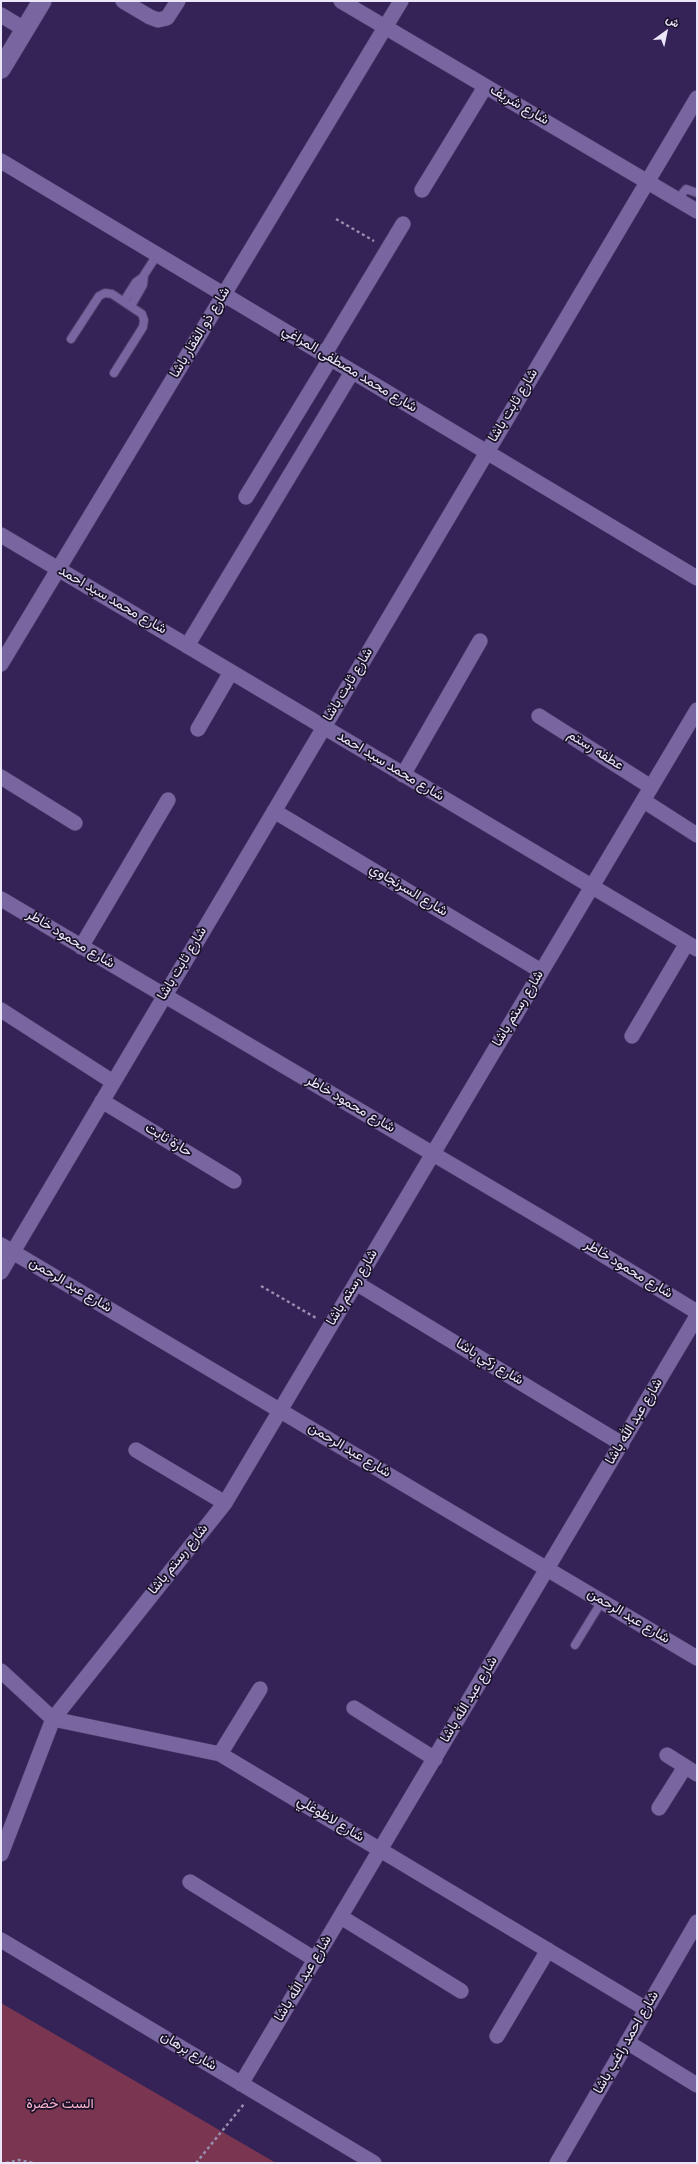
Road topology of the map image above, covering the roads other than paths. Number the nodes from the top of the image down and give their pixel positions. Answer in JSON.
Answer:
{"nodes":[{"id":1,"x":42,"y":1,"type":"edge"},
{"id":2,"x":124,"y":1,"type":"edge"},
{"id":3,"x":178,"y":1,"type":"edge"},
{"id":4,"x":342,"y":1,"type":"edge"},
{"id":5,"x":401,"y":1,"type":"edge"},
{"id":6,"x":1,"y":15,"type":"edge"},
{"id":7,"x":386,"y":28,"type":"junction"},
{"id":8,"x":24,"y":29,"type":"junction"},
{"id":9,"x":1,"y":69,"type":"edge"},
{"id":10,"x":485,"y":87,"type":"junction"},
{"id":11,"x":697,"y":98,"type":"edge"},
{"id":12,"x":1,"y":161,"type":"edge"},
{"id":13,"x":648,"y":181,"type":"junction"},
{"id":14,"x":422,"y":190,"type":"dead end"},
{"id":15,"x":697,"y":193,"type":"edge"},
{"id":16,"x":678,"y":199,"type":"junction"},
{"id":17,"x":697,"y":211,"type":"edge"},
{"id":18,"x":403,"y":224,"type":"dead end"},
{"id":19,"x":157,"y":255,"type":"junction"},
{"id":20,"x":224,"y":295,"type":"junction"},
{"id":21,"x":127,"y":304,"type":"junction"},
{"id":22,"x":71,"y":339,"type":"dead end"},
{"id":23,"x":327,"y":357,"type":"junction"},
{"id":24,"x":352,"y":372,"type":"junction"},
{"id":25,"x":114,"y":373,"type":"dead end"},
{"id":26,"x":487,"y":452,"type":"junction"},
{"id":27,"x":246,"y":497,"type":"dead end"},
{"id":28,"x":1,"y":535,"type":"edge"},
{"id":29,"x":58,"y":570,"type":"junction"},
{"id":30,"x":697,"y":578,"type":"edge"},
{"id":31,"x":480,"y":641,"type":"dead end"},
{"id":32,"x":187,"y":646,"type":"junction"},
{"id":33,"x":2,"y":661,"type":"edge"},
{"id":34,"x":230,"y":672,"type":"junction"},
{"id":35,"x":697,"y":710,"type":"edge"},
{"id":36,"x":539,"y":716,"type":"dead end"},
{"id":37,"x":323,"y":728,"type":"junction"},
{"id":38,"x":198,"y":729,"type":"dead end"},
{"id":39,"x":403,"y":775,"type":"junction"},
{"id":40,"x":1,"y":777,"type":"edge"},
{"id":41,"x":651,"y":787,"type":"junction"},
{"id":42,"x":168,"y":800,"type":"dead end"},
{"id":43,"x":644,"y":801,"type":"junction"},
{"id":44,"x":274,"y":811,"type":"junction"},
{"id":45,"x":75,"y":823,"type":"dead end"},
{"id":46,"x":697,"y":835,"type":"edge"},
{"id":47,"x":592,"y":887,"type":"junction"},
{"id":48,"x":1,"y":899,"type":"edge"},
{"id":49,"x":81,"y":946,"type":"junction"},
{"id":50,"x":692,"y":946,"type":"edge"},
{"id":51,"x":542,"y":971,"type":"junction"},
{"id":52,"x":164,"y":996,"type":"junction"},
{"id":53,"x":1,"y":1010,"type":"edge"},
{"id":54,"x":632,"y":1036,"type":"dead end"},
{"id":55,"x":113,"y":1082,"type":"junction"},
{"id":56,"x":102,"y":1101,"type":"junction"},
{"id":57,"x":433,"y":1154,"type":"junction"},
{"id":58,"x":234,"y":1180,"type":"dead end"},
{"id":59,"x":7,"y":1248,"type":"edge"},
{"id":60,"x":1,"y":1272,"type":"edge"},
{"id":61,"x":356,"y":1283,"type":"junction"},
{"id":62,"x":697,"y":1312,"type":"edge"},
{"id":63,"x":697,"y":1316,"type":"edge"},
{"id":64,"x":281,"y":1411,"type":"junction"},
{"id":65,"x":622,"y":1444,"type":"junction"},
{"id":66,"x":136,"y":1450,"type":"dead end"},
{"id":67,"x":226,"y":1503,"type":"junction"},
{"id":68,"x":548,"y":1569,"type":"junction"},
{"id":69,"x":602,"y":1601,"type":"junction"},
{"id":70,"x":575,"y":1645,"type":"dead end"},
{"id":71,"x":697,"y":1658,"type":"edge"},
{"id":72,"x":1,"y":1671,"type":"edge"},
{"id":73,"x":260,"y":1689,"type":"dead end"},
{"id":74,"x":354,"y":1708,"type":"dead end"},
{"id":75,"x":53,"y":1719,"type":"junction"},
{"id":76,"x":220,"y":1754,"type":"junction"},
{"id":77,"x":667,"y":1755,"type":"dead end"},
{"id":78,"x":435,"y":1759,"type":"junction"},
{"id":79,"x":691,"y":1771,"type":"edge"},
{"id":80,"x":659,"y":1808,"type":"dead end"},
{"id":81,"x":381,"y":1850,"type":"junction"},
{"id":82,"x":1,"y":1854,"type":"edge"},
{"id":83,"x":190,"y":1882,"type":"dead end"},
{"id":84,"x":341,"y":1917,"type":"junction"},
{"id":85,"x":697,"y":1922,"type":"edge"},
{"id":86,"x":1,"y":1940,"type":"edge"},
{"id":87,"x":548,"y":1950,"type":"junction"},
{"id":88,"x":316,"y":1960,"type":"junction"},
{"id":89,"x":461,"y":1991,"type":"dead end"},
{"id":90,"x":646,"y":2009,"type":"junction"},
{"id":91,"x":497,"y":2036,"type":"dead end"},
{"id":92,"x":627,"y":2042,"type":"junction"},
{"id":93,"x":697,"y":2085,"type":"edge"},
{"id":94,"x":248,"y":2087,"type":"junction"},
{"id":95,"x":374,"y":2163,"type":"edge"},
{"id":96,"x":557,"y":2163,"type":"edge"}],
"edges":[{"from":1,"to":8,"type":"street"},
{"from":2,"to":3,"type":"street"},
{"from":4,"to":7,"type":"street","name":"شارع شريف"},
{"from":5,"to":7,"type":"street","name":"شارع ذو الفقار باشا"},
{"from":6,"to":8,"type":"street"},
{"from":7,"to":10,"type":"street","name":"شارع شريف"},
{"from":7,"to":20,"type":"street","name":"شارع ذو الفقار باشا"},
{"from":8,"to":9,"type":"street"},
{"from":10,"to":13,"type":"street","name":"شارع شريف"},
{"from":10,"to":14,"type":"street"},
{"from":11,"to":13,"type":"street","name":"شارع ثابت باشا"},
{"from":12,"to":19,"type":"street","name":"شارع محمد مصطفى المراغي"},
{"from":13,"to":16,"type":"street","name":"شارع شريف"},
{"from":13,"to":26,"type":"street","name":"شارع ثابت باشا"},
{"from":15,"to":16,"type":"lane"},
{"from":16,"to":17,"type":"street","name":"شارع شريف"},
{"from":18,"to":23,"type":"street"},
{"from":19,"to":20,"type":"street","name":"شارع محمد مصطفى المراغي"},
{"from":19,"to":21,"type":"lane"},
{"from":20,"to":23,"type":"street","name":"شارع محمد مصطفى المراغي"},
{"from":20,"to":29,"type":"street","name":"شارع ذو الفقار باشا"},
{"from":21,"to":22,"type":"lane"},
{"from":21,"to":25,"type":"lane"},
{"from":23,"to":24,"type":"street","name":"شارع محمد مصطفى المراغي"},
{"from":23,"to":27,"type":"street"},
{"from":24,"to":26,"type":"street","name":"شارع محمد مصطفى المراغي"},
{"from":24,"to":32,"type":"street"},
{"from":26,"to":30,"type":"street","name":"شارع محمد مصطفى المراغي"},
{"from":26,"to":37,"type":"street","name":"شارع ثابت باشا"},
{"from":28,"to":29,"type":"street","name":"شارع محمد سيد احمد"},
{"from":29,"to":32,"type":"street","name":"شارع محمد سيد احمد"},
{"from":29,"to":33,"type":"street","name":"شارع ذو الفقار باشا"},
{"from":31,"to":39,"type":"street"},
{"from":32,"to":34,"type":"street","name":"شارع محمد سيد احمد"},
{"from":34,"to":37,"type":"street","name":"شارع محمد سيد احمد"},
{"from":34,"to":38,"type":"street"},
{"from":35,"to":41,"type":"street","name":"شارع رستم باشا"},
{"from":36,"to":41,"type":"street","name":"عطفه رستم"},
{"from":37,"to":39,"type":"street","name":"شارع محمد سيد احمد"},
{"from":37,"to":44,"type":"street","name":"شارع ثابت باشا"},
{"from":39,"to":47,"type":"street","name":"شارع محمد سيد احمد"},
{"from":40,"to":45,"type":"street"},
{"from":41,"to":43,"type":"street","name":"شارع رستم باشا"},
{"from":42,"to":49,"type":"street"},
{"from":43,"to":46,"type":"street"},
{"from":43,"to":47,"type":"street","name":"شارع رستم باشا"},
{"from":44,"to":51,"type":"street","name":"شارع السرنجاوي"},
{"from":44,"to":52,"type":"street","name":"شارع ثابت باشا"},
{"from":47,"to":50,"type":"street","name":"شارع محمد سيد احمد"},
{"from":47,"to":51,"type":"street","name":"شارع رستم باشا"},
{"from":48,"to":49,"type":"street","name":"شارع محمود خاطر"},
{"from":49,"to":52,"type":"street","name":"شارع محمود خاطر"},
{"from":50,"to":54,"type":"street"},
{"from":51,"to":57,"type":"street","name":"شارع رستم باشا"},
{"from":52,"to":55,"type":"street","name":"شارع ثابت باشا"},
{"from":52,"to":57,"type":"street","name":"شارع محمود خاطر"},
{"from":53,"to":55,"type":"street"},
{"from":55,"to":56,"type":"street","name":"شارع ثابت باشا"},
{"from":56,"to":58,"type":"street","name":"حارة ثابت"},
{"from":56,"to":59,"type":"street","name":"شارع ثابت باشا"},
{"from":57,"to":61,"type":"street","name":"شارع رستم باشا"},
{"from":57,"to":62,"type":"street","name":"شارع محمود خاطر"},
{"from":59,"to":60,"type":"street","name":"شارع ثابت باشا"},
{"from":59,"to":64,"type":"street","name":"شارع عبد الرحمن"},
{"from":61,"to":64,"type":"street","name":"شارع رستم باشا"},
{"from":61,"to":65,"type":"street","name":"شارع زكي باشا"},
{"from":63,"to":65,"type":"street","name":"شارع عبد الله باشا"},
{"from":64,"to":67,"type":"street","name":"شارع رستم باشا"},
{"from":64,"to":68,"type":"street","name":"شارع عبد الرحمن"},
{"from":65,"to":68,"type":"street","name":"شارع عبد الله باشا"},
{"from":66,"to":67,"type":"street"},
{"from":67,"to":75,"type":"street","name":"شارع رستم باشا"},
{"from":68,"to":69,"type":"street","name":"شارع عبد الرحمن"},
{"from":68,"to":78,"type":"street","name":"شارع عبد الله باشا"},
{"from":69,"to":70,"type":"lane"},
{"from":69,"to":71,"type":"street","name":"شارع عبد الرحمن"},
{"from":72,"to":75,"type":"street"},
{"from":73,"to":76,"type":"street"},
{"from":74,"to":78,"type":"street"},
{"from":75,"to":76,"type":"street","name":"شارع لاظوغلي"},
{"from":75,"to":82,"type":"street","name":"شارع رستم باشا"},
{"from":76,"to":81,"type":"street","name":"شارع لاظوغلي"},
{"from":77,"to":79,"type":"street"},
{"from":78,"to":81,"type":"street","name":"شارع عبد الله باشا"},
{"from":79,"to":80,"type":"street"},
{"from":81,"to":84,"type":"street","name":"شارع عبد الله باشا"},
{"from":81,"to":87,"type":"street","name":"شارع لاظوغلي"},
{"from":83,"to":88,"type":"street"},
{"from":84,"to":88,"type":"street","name":"شارع عبد الله باشا"},
{"from":84,"to":89,"type":"street"},
{"from":85,"to":90,"type":"street","name":"شارع احمد راغب باشا"},
{"from":86,"to":94,"type":"street","name":"شارع برهان"},
{"from":87,"to":90,"type":"street","name":"شارع لاظوغلي"},
{"from":87,"to":91,"type":"street"},
{"from":88,"to":94,"type":"street","name":"شارع عبد الله باشا"},
{"from":90,"to":92,"type":"street","name":"شارع احمد راغب باشا"},
{"from":92,"to":93,"type":"street"},
{"from":92,"to":96,"type":"street","name":"شارع احمد راغب باشا"},
{"from":94,"to":95,"type":"street","name":"شارع برهان"}]}
